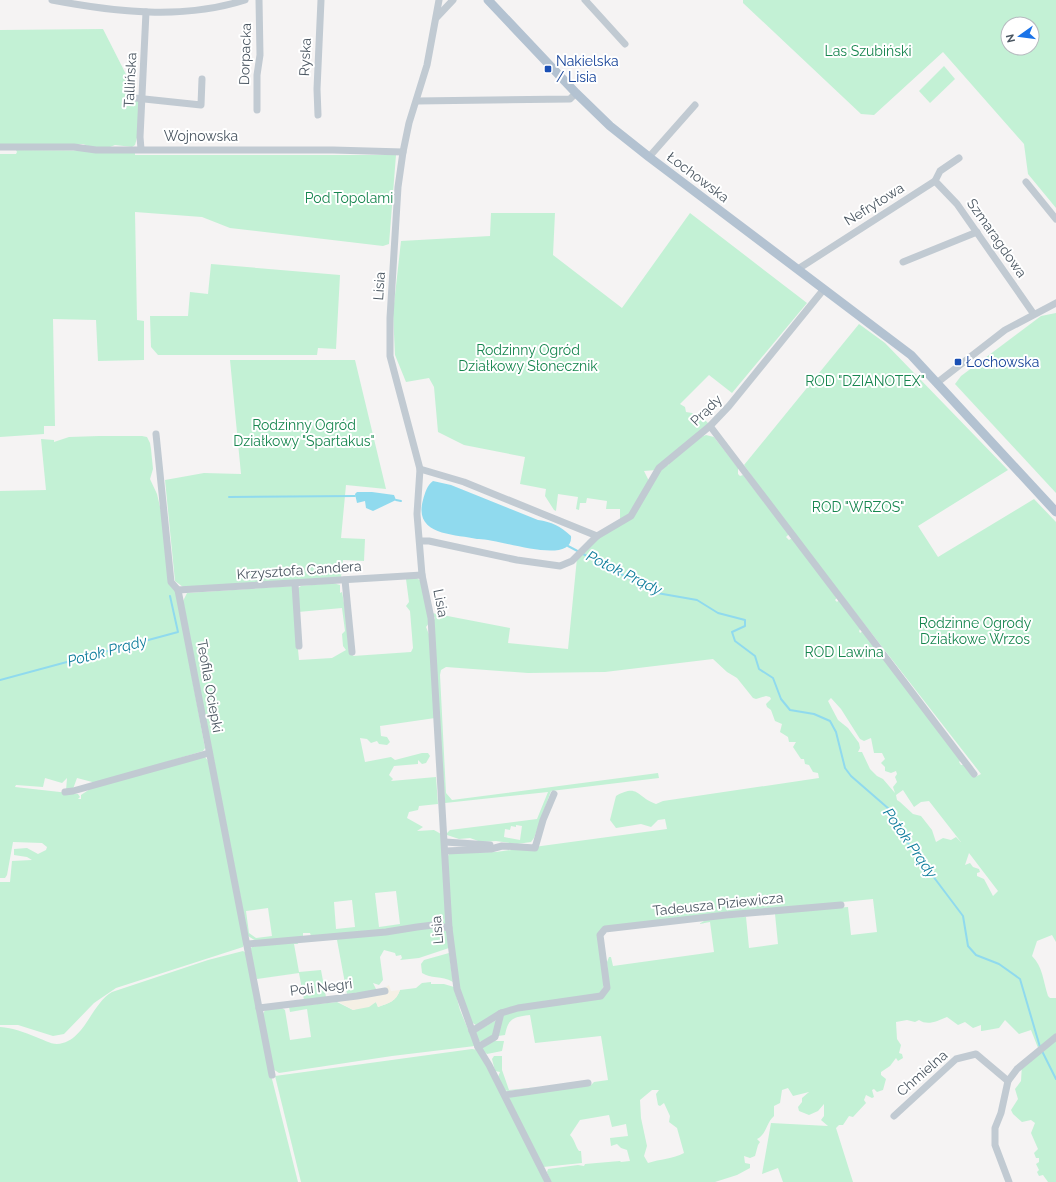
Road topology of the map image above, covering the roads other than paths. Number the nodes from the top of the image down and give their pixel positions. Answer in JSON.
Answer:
{"nodes":[{"id":1,"x":52,"y":0,"type":"edge"},
{"id":2,"x":245,"y":0,"type":"edge"},
{"id":3,"x":259,"y":0,"type":"edge"},
{"id":4,"x":321,"y":0,"type":"edge"},
{"id":5,"x":439,"y":0,"type":"edge"},
{"id":6,"x":453,"y":0,"type":"edge"},
{"id":7,"x":483,"y":0,"type":"edge"},
{"id":8,"x":585,"y":0,"type":"edge"},
{"id":9,"x":490,"y":2,"type":"edge"},
{"id":10,"x":146,"y":12,"type":"junction"},
{"id":11,"x":437,"y":17,"type":"junction"},
{"id":12,"x":625,"y":44,"type":"dead end"},
{"id":13,"x":202,"y":79,"type":"dead end"},
{"id":14,"x":576,"y":93,"type":"junction"},
{"id":15,"x":138,"y":98,"type":"junction"},
{"id":16,"x":417,"y":101,"type":"junction"},
{"id":17,"x":695,"y":105,"type":"dead end"},
{"id":18,"x":257,"y":110,"type":"dead end"},
{"id":19,"x":318,"y":115,"type":"dead end"},
{"id":20,"x":0,"y":147,"type":"edge"},
{"id":21,"x":141,"y":149,"type":"junction"},
{"id":22,"x":402,"y":152,"type":"junction"},
{"id":23,"x":649,"y":157,"type":"junction"},
{"id":24,"x":959,"y":158,"type":"dead end"},
{"id":25,"x":935,"y":181,"type":"junction"},
{"id":26,"x":1026,"y":182,"type":"dead end"},
{"id":27,"x":1056,"y":219,"type":"edge"},
{"id":28,"x":977,"y":232,"type":"junction"},
{"id":29,"x":903,"y":262,"type":"dead end"},
{"id":30,"x":798,"y":269,"type":"junction"},
{"id":31,"x":824,"y":289,"type":"junction"},
{"id":32,"x":1056,"y":302,"type":"edge"},
{"id":33,"x":1033,"y":314,"type":"junction"},
{"id":34,"x":938,"y":382,"type":"junction"},
{"id":35,"x":710,"y":426,"type":"junction"},
{"id":36,"x":156,"y":434,"type":"dead end"},
{"id":37,"x":420,"y":469,"type":"junction"},
{"id":38,"x":1056,"y":512,"type":"edge"},
{"id":39,"x":597,"y":536,"type":"junction"},
{"id":40,"x":420,"y":541,"type":"junction"},
{"id":41,"x":422,"y":575,"type":"junction"},
{"id":42,"x":345,"y":580,"type":"junction"},
{"id":43,"x":295,"y":584,"type":"junction"},
{"id":44,"x":178,"y":590,"type":"junction"},
{"id":45,"x":299,"y":646,"type":"dead end"},
{"id":46,"x":352,"y":652,"type":"dead end"},
{"id":47,"x":209,"y":753,"type":"junction"},
{"id":48,"x":974,"y":774,"type":"dead end"},
{"id":49,"x":65,"y":792,"type":"dead end"},
{"id":50,"x":554,"y":794,"type":"dead end"},
{"id":51,"x":445,"y":842,"type":"junction"},
{"id":52,"x":502,"y":846,"type":"junction"},
{"id":53,"x":446,"y":851,"type":"junction"},
{"id":54,"x":841,"y":905,"type":"dead end"},
{"id":55,"x":449,"y":928,"type":"junction"},
{"id":56,"x":248,"y":944,"type":"junction"},
{"id":57,"x":385,"y":991,"type":"dead end"},
{"id":58,"x":259,"y":1008,"type":"junction"},
{"id":59,"x":501,"y":1013,"type":"junction"},
{"id":60,"x":472,"y":1031,"type":"junction"},
{"id":61,"x":1056,"y":1037,"type":"edge"},
{"id":62,"x":478,"y":1047,"type":"junction"},
{"id":63,"x":272,"y":1075,"type":"dead end"},
{"id":64,"x":1008,"y":1081,"type":"junction"},
{"id":65,"x":588,"y":1083,"type":"dead end"},
{"id":66,"x":505,"y":1095,"type":"junction"},
{"id":67,"x":894,"y":1116,"type":"dead end"},
{"id":68,"x":548,"y":1182,"type":"edge"},
{"id":69,"x":1009,"y":1182,"type":"edge"}],
"edges":[{"from":1,"to":10,"type":"street"},
{"from":2,"to":10,"type":"street"},
{"from":3,"to":18,"type":"street","name":"Dorpacka"},
{"from":4,"to":19,"type":"street","name":"Ryska"},
{"from":5,"to":11,"type":"street","name":"Lisia"},
{"from":6,"to":11,"type":"street","name":"Lisia"},
{"from":7,"to":9,"type":"main road","name":"Łochowska"},
{"from":8,"to":12,"type":"street"},
{"from":9,"to":14,"type":"main road","name":"Łochowska"},
{"from":10,"to":15,"type":"street","name":"Tallińska"},
{"from":11,"to":16,"type":"street","name":"Lisia"},
{"from":13,"to":15,"type":"street"},
{"from":14,"to":16,"type":"street"},
{"from":14,"to":23,"type":"main road","name":"Łochowska"},
{"from":15,"to":21,"type":"street","name":"Tallińska"},
{"from":16,"to":22,"type":"street","name":"Lisia"},
{"from":17,"to":23,"type":"street"},
{"from":20,"to":21,"type":"street","name":"Wojnowska"},
{"from":21,"to":22,"type":"street","name":"Wojnowska"},
{"from":22,"to":37,"type":"street","name":"Lisia"},
{"from":23,"to":30,"type":"main road","name":"Łochowska"},
{"from":24,"to":25,"type":"street","name":"Nefrytowa"},
{"from":25,"to":28,"type":"street","name":"Szmaragdowa"},
{"from":25,"to":30,"type":"street","name":"Nefrytowa"},
{"from":26,"to":27,"type":"street"},
{"from":28,"to":29,"type":"street"},
{"from":28,"to":33,"type":"street","name":"Szmaragdowa"},
{"from":30,"to":31,"type":"main road","name":"Łochowska"},
{"from":31,"to":34,"type":"main road","name":"Łochowska"},
{"from":31,"to":35,"type":"street","name":"Prądy"},
{"from":32,"to":33,"type":"street"},
{"from":33,"to":34,"type":"street"},
{"from":34,"to":38,"type":"main road","name":"Łochowska"},
{"from":35,"to":39,"type":"street","name":"Prądy"},
{"from":35,"to":48,"type":"street"},
{"from":36,"to":44,"type":"street","name":"Teofila Ociepki"},
{"from":37,"to":39,"type":"street"},
{"from":37,"to":40,"type":"street","name":"Lisia"},
{"from":39,"to":40,"type":"street","name":"Prądy"},
{"from":40,"to":41,"type":"street","name":"Lisia"},
{"from":41,"to":42,"type":"street","name":"Krzysztofa Candera"},
{"from":41,"to":51,"type":"street","name":"Lisia"},
{"from":42,"to":43,"type":"street","name":"Krzysztofa Candera"},
{"from":42,"to":46,"type":"street"},
{"from":43,"to":44,"type":"street","name":"Krzysztofa Candera"},
{"from":43,"to":45,"type":"street"},
{"from":44,"to":47,"type":"street","name":"Teofila Ociepki"},
{"from":47,"to":49,"type":"street"},
{"from":47,"to":56,"type":"street","name":"Teofila Ociepki"},
{"from":50,"to":52,"type":"street"},
{"from":51,"to":52,"type":"street"},
{"from":51,"to":53,"type":"street","name":"Lisia"},
{"from":52,"to":53,"type":"street"},
{"from":53,"to":55,"type":"street","name":"Lisia"},
{"from":54,"to":59,"type":"street","name":"Tadeusza Piziewicza"},
{"from":55,"to":56,"type":"street"},
{"from":55,"to":60,"type":"street","name":"Lisia"},
{"from":56,"to":58,"type":"street","name":"Teofila Ociepki"},
{"from":57,"to":58,"type":"street","name":"Poli Negri"},
{"from":58,"to":63,"type":"street","name":"Teofila Ociepki"},
{"from":59,"to":60,"type":"street"},
{"from":59,"to":62,"type":"street"},
{"from":60,"to":62,"type":"street","name":"Lisia"},
{"from":61,"to":64,"type":"street"},
{"from":62,"to":66,"type":"street","name":"Lisia"},
{"from":64,"to":67,"type":"street","name":"Chmielna"},
{"from":64,"to":69,"type":"street"},
{"from":65,"to":66,"type":"street"},
{"from":66,"to":68,"type":"street","name":"Lisia"}]}
